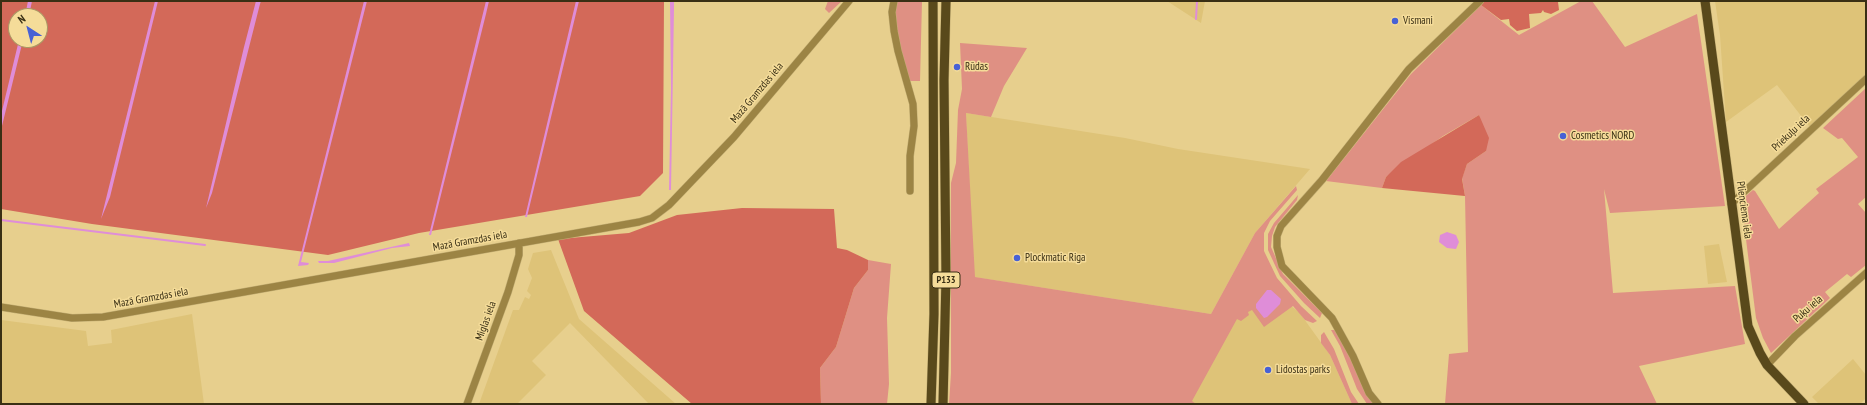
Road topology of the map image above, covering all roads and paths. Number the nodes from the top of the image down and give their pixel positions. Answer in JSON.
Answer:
{"nodes":[{"id":1,"x":849,"y":1,"type":"edge"},
{"id":2,"x":894,"y":1,"type":"edge"},
{"id":3,"x":933,"y":1,"type":"edge"},
{"id":4,"x":946,"y":1,"type":"edge"},
{"id":5,"x":1480,"y":1,"type":"edge"},
{"id":6,"x":1705,"y":1,"type":"edge"},
{"id":7,"x":1866,"y":79,"type":"edge"},
{"id":8,"x":910,"y":191,"type":"dead end"},
{"id":9,"x":1731,"y":204,"type":"junction"},
{"id":10,"x":519,"y":243,"type":"junction"},
{"id":11,"x":1866,"y":273,"type":"edge"},
{"id":12,"x":1,"y":308,"type":"edge"},
{"id":13,"x":1767,"y":365,"type":"junction"},
{"id":14,"x":467,"y":404,"type":"edge"},
{"id":15,"x":931,"y":404,"type":"edge"},
{"id":16,"x":943,"y":404,"type":"edge"},
{"id":17,"x":1378,"y":404,"type":"edge"},
{"id":18,"x":1804,"y":404,"type":"edge"}],
"edges":[{"from":1,"to":10,"type":"street","name":"Mazā Gramzdas iela"},
{"from":2,"to":8,"type":"street"},
{"from":3,"to":15,"type":"main road","number":"P133"},
{"from":4,"to":16,"type":"main road","number":"P133"},
{"from":5,"to":17,"type":"street"},
{"from":6,"to":9,"type":"main road","name":"Plieņciema iela"},
{"from":7,"to":9,"type":"street","name":"Priekuļu iela"},
{"from":9,"to":13,"type":"main road","name":"Plieņciema iela"},
{"from":10,"to":12,"type":"street","name":"Mazā Gramzdas iela"},
{"from":10,"to":14,"type":"street","name":"Miglas iela"},
{"from":11,"to":13,"type":"street","name":"Puķu iela"},
{"from":13,"to":18,"type":"main road","name":"Plieņciema iela"}]}
